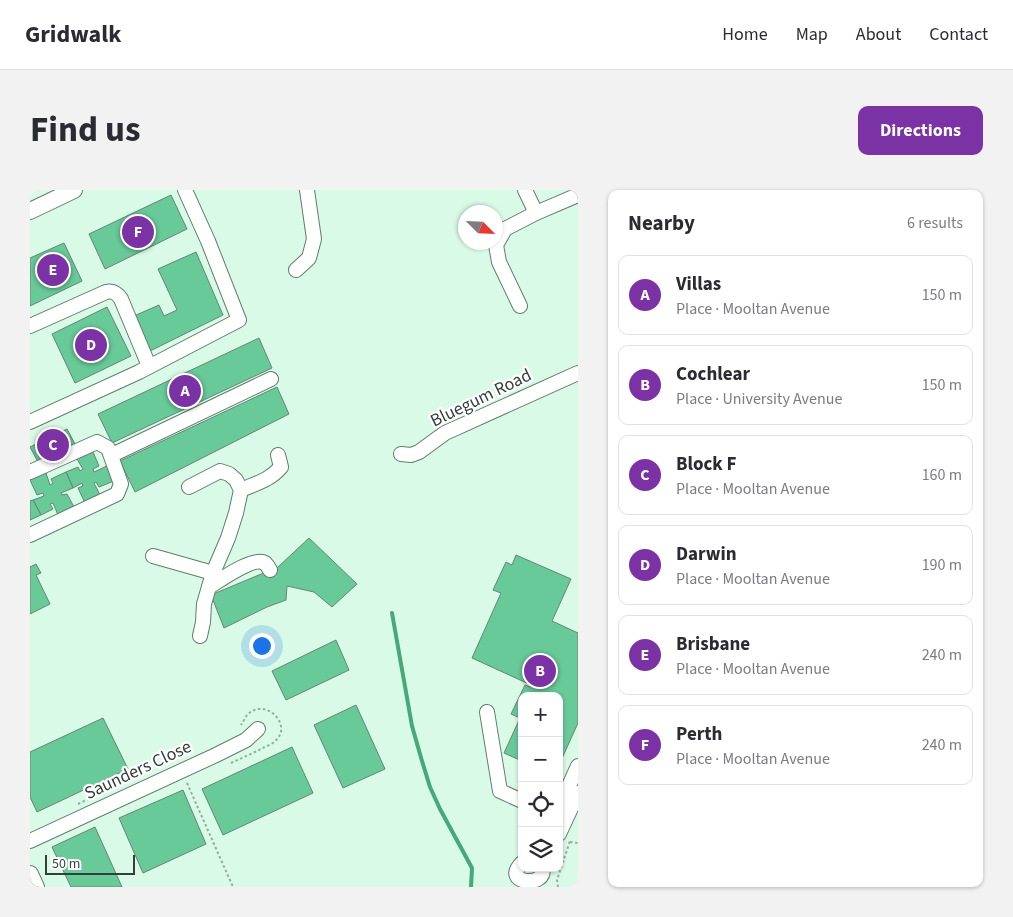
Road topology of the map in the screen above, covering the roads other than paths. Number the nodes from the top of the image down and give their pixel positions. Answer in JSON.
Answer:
{"nodes":[{"id":1,"x":74,"y":190,"type":"edge"},
{"id":2,"x":185,"y":190,"type":"edge"},
{"id":3,"x":307,"y":190,"type":"edge"},
{"id":4,"x":526,"y":190,"type":"edge"},
{"id":5,"x":578,"y":195,"type":"edge"},
{"id":6,"x":30,"y":211,"type":"edge"},
{"id":7,"x":536,"y":213,"type":"junction"},
{"id":8,"x":296,"y":270,"type":"dead end"},
{"id":9,"x":520,"y":306,"type":"dead end"},
{"id":10,"x":30,"y":326,"type":"edge"},
{"id":11,"x":149,"y":366,"type":"junction"},
{"id":12,"x":578,"y":373,"type":"edge"},
{"id":13,"x":271,"y":379,"type":"dead end"},
{"id":14,"x":30,"y":422,"type":"edge"},
{"id":15,"x":278,"y":454,"type":"dead end"},
{"id":16,"x":401,"y":454,"type":"dead end"},
{"id":17,"x":112,"y":455,"type":"junction"},
{"id":18,"x":30,"y":472,"type":"edge"},
{"id":19,"x":189,"y":487,"type":"dead end"},
{"id":20,"x":241,"y":490,"type":"junction"},
{"id":21,"x":30,"y":535,"type":"edge"},
{"id":22,"x":153,"y":556,"type":"dead end"},
{"id":23,"x":270,"y":570,"type":"dead end"},
{"id":24,"x":213,"y":572,"type":"junction"},
{"id":25,"x":209,"y":587,"type":"junction"},
{"id":26,"x":200,"y":636,"type":"dead end"},
{"id":27,"x":487,"y":712,"type":"dead end"},
{"id":28,"x":258,"y":729,"type":"dead end"},
{"id":29,"x":578,"y":766,"type":"edge"},
{"id":30,"x":578,"y":793,"type":"edge"},
{"id":31,"x":518,"y":799,"type":"edge"},
{"id":32,"x":563,"y":809,"type":"edge"},
{"id":33,"x":563,"y":812,"type":"edge"},
{"id":34,"x":30,"y":841,"type":"edge"},
{"id":35,"x":519,"y":872,"type":"edge"},
{"id":36,"x":30,"y":874,"type":"edge"},
{"id":37,"x":530,"y":882,"type":"edge"},
{"id":38,"x":36,"y":887,"type":"edge"}],
"edges":[{"from":1,"to":6,"type":"main road"},
{"from":2,"to":11,"type":"street"},
{"from":3,"to":8,"type":"street"},
{"from":4,"to":7,"type":"street"},
{"from":5,"to":7,"type":"street"},
{"from":7,"to":9,"type":"street"},
{"from":10,"to":11,"type":"street"},
{"from":11,"to":14,"type":"street"},
{"from":12,"to":16,"type":"street","name":"Bluegum Road"},
{"from":13,"to":17,"type":"street"},
{"from":15,"to":20,"type":"street"},
{"from":17,"to":18,"type":"street"},
{"from":17,"to":21,"type":"street"},
{"from":19,"to":20,"type":"street"},
{"from":20,"to":24,"type":"street"},
{"from":22,"to":24,"type":"street"},
{"from":23,"to":25,"type":"street"},
{"from":24,"to":25,"type":"street"},
{"from":25,"to":26,"type":"street"},
{"from":27,"to":31,"type":"street"},
{"from":28,"to":34,"type":"street","name":"Saunders Close"},
{"from":29,"to":32,"type":"street"},
{"from":30,"to":33,"type":"street"},
{"from":35,"to":37,"type":"street"},
{"from":36,"to":38,"type":"main road"}]}
